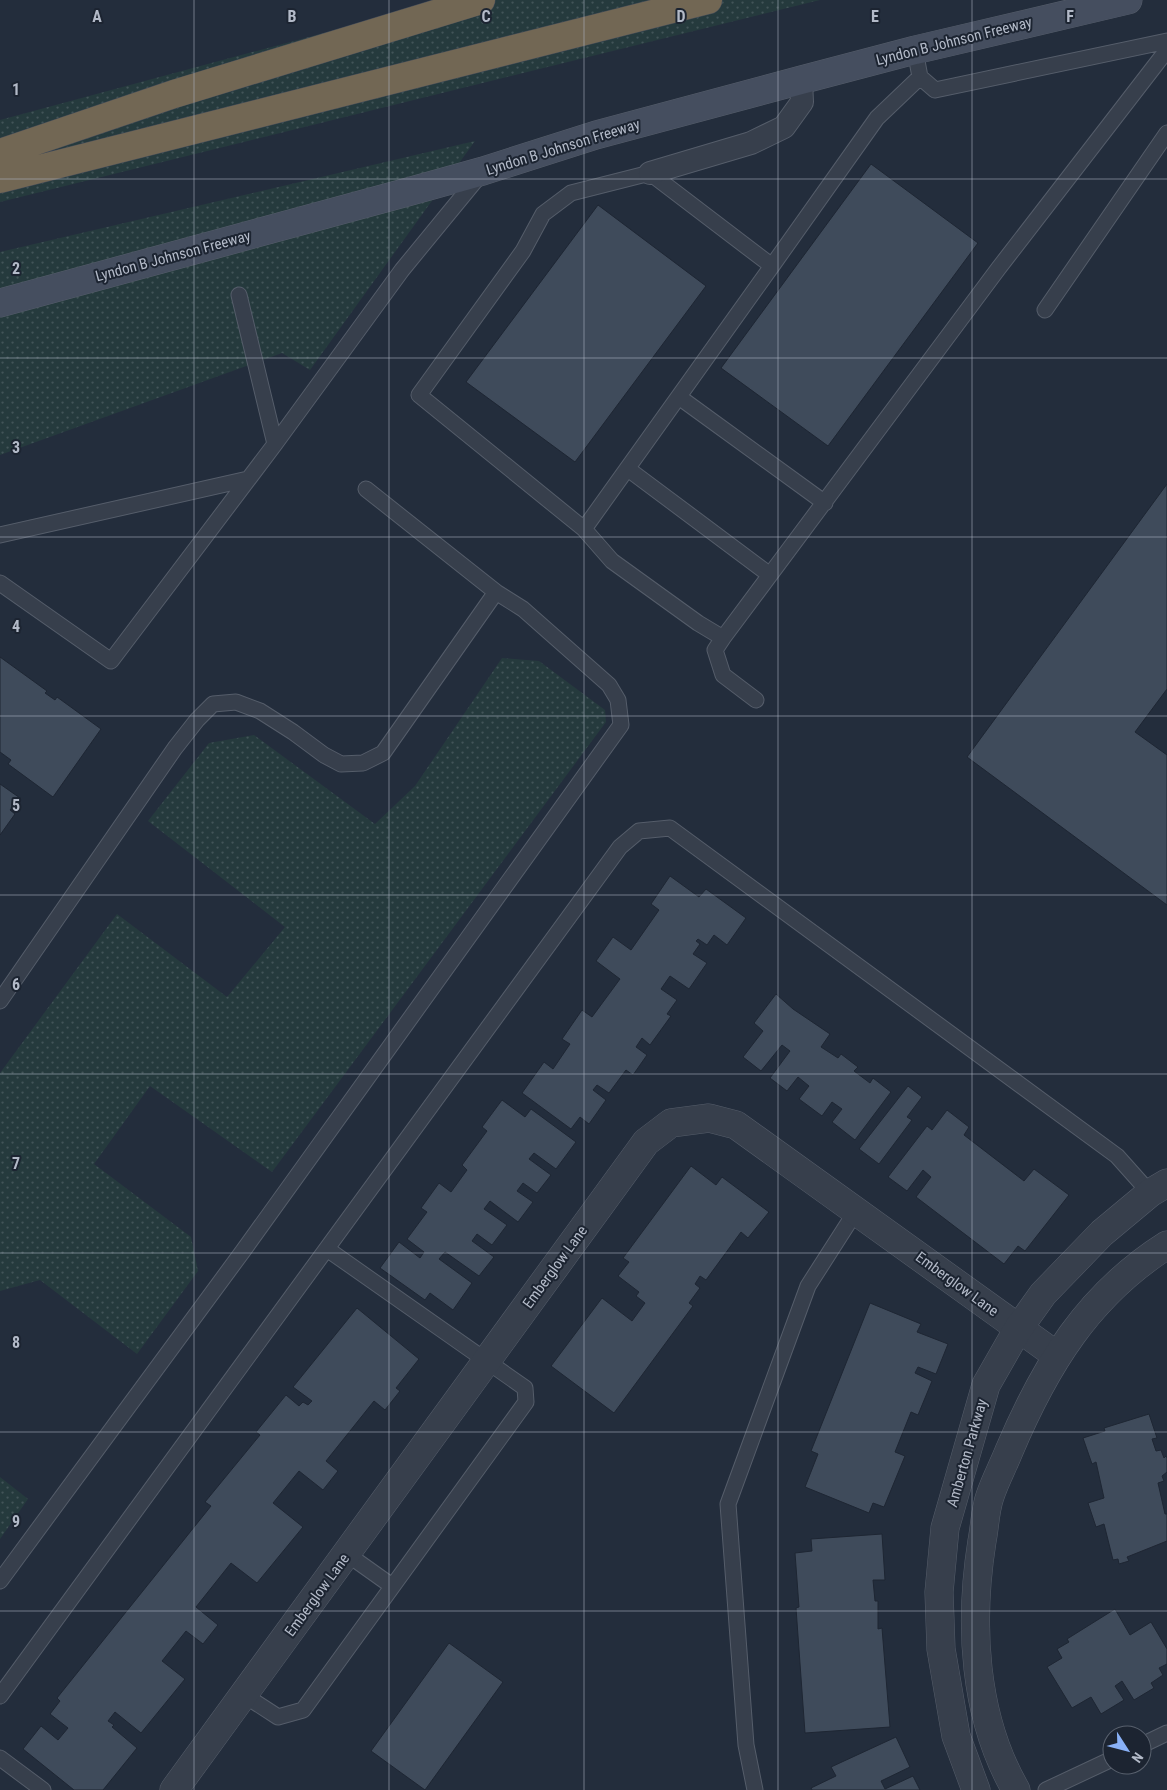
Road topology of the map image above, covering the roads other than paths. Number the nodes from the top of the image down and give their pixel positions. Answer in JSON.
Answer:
{"nodes":[{"id":1,"x":481,"y":0,"type":"edge"},
{"id":2,"x":708,"y":0,"type":"edge"},
{"id":3,"x":1128,"y":0,"type":"edge"},
{"id":4,"x":1167,"y":42,"type":"edge"},
{"id":5,"x":915,"y":50,"type":"junction"},
{"id":6,"x":1167,"y":50,"type":"edge"},
{"id":7,"x":920,"y":78,"type":"junction"},
{"id":8,"x":801,"y":80,"type":"junction"},
{"id":9,"x":1167,"y":133,"type":"edge"},
{"id":10,"x":0,"y":153,"type":"edge"},
{"id":11,"x":483,"y":171,"type":"junction"},
{"id":12,"x":650,"y":173,"type":"junction"},
{"id":13,"x":0,"y":179,"type":"edge"},
{"id":14,"x":772,"y":266,"type":"junction"},
{"id":15,"x":239,"y":295,"type":"dead end"},
{"id":16,"x":0,"y":304,"type":"edge"},
{"id":17,"x":1045,"y":310,"type":"dead end"},
{"id":18,"x":679,"y":397,"type":"junction"},
{"id":19,"x":275,"y":444,"type":"junction"},
{"id":20,"x":628,"y":469,"type":"junction"},
{"id":21,"x":248,"y":479,"type":"junction"},
{"id":22,"x":366,"y":489,"type":"dead end"},
{"id":23,"x":825,"y":503,"type":"junction"},
{"id":24,"x":584,"y":529,"type":"junction"},
{"id":25,"x":0,"y":535,"type":"edge"},
{"id":26,"x":770,"y":574,"type":"junction"},
{"id":27,"x":0,"y":583,"type":"edge"},
{"id":28,"x":496,"y":592,"type":"junction"},
{"id":29,"x":724,"y":638,"type":"junction"},
{"id":30,"x":756,"y":700,"type":"dead end"},
{"id":31,"x":0,"y":1000,"type":"edge"},
{"id":32,"x":1158,"y":1188,"type":"edge"},
{"id":33,"x":856,"y":1211,"type":"junction"},
{"id":34,"x":1167,"y":1245,"type":"edge"},
{"id":35,"x":327,"y":1249,"type":"junction"},
{"id":36,"x":1018,"y":1329,"type":"junction"},
{"id":37,"x":1056,"y":1355,"type":"junction"},
{"id":38,"x":487,"y":1360,"type":"junction"},
{"id":39,"x":347,"y":1554,"type":"junction"},
{"id":40,"x":0,"y":1581,"type":"edge"},
{"id":41,"x":392,"y":1586,"type":"junction"},
{"id":42,"x":244,"y":1695,"type":"junction"},
{"id":43,"x":0,"y":1696,"type":"edge"},
{"id":44,"x":1167,"y":1733,"type":"edge"},
{"id":45,"x":1152,"y":1740,"type":"edge"},
{"id":46,"x":0,"y":1758,"type":"edge"},
{"id":47,"x":1102,"y":1764,"type":"edge"},
{"id":48,"x":43,"y":1790,"type":"edge"},
{"id":49,"x":174,"y":1790,"type":"edge"},
{"id":50,"x":755,"y":1790,"type":"edge"},
{"id":51,"x":976,"y":1790,"type":"edge"},
{"id":52,"x":1016,"y":1790,"type":"edge"},
{"id":53,"x":1046,"y":1790,"type":"edge"}],
"edges":[{"from":1,"to":10,"type":"highway"},
{"from":2,"to":13,"type":"highway"},
{"from":3,"to":5,"type":"main road","name":"Lyndon B Johnson Freeway"},
{"from":4,"to":7,"type":"lane"},
{"from":5,"to":7,"type":"lane"},
{"from":5,"to":8,"type":"main road","name":"Lyndon B Johnson Freeway"},
{"from":6,"to":23,"type":"lane"},
{"from":7,"to":14,"type":"lane"},
{"from":8,"to":11,"type":"main road","name":"Lyndon B Johnson Freeway"},
{"from":8,"to":12,"type":"street"},
{"from":9,"to":17,"type":"lane"},
{"from":11,"to":16,"type":"main road","name":"Lyndon B Johnson Freeway"},
{"from":11,"to":19,"type":"lane"},
{"from":12,"to":14,"type":"lane"},
{"from":12,"to":24,"type":"lane"},
{"from":14,"to":18,"type":"lane"},
{"from":15,"to":19,"type":"lane"},
{"from":18,"to":20,"type":"lane"},
{"from":18,"to":23,"type":"lane"},
{"from":19,"to":21,"type":"lane"},
{"from":20,"to":24,"type":"lane"},
{"from":20,"to":26,"type":"lane"},
{"from":21,"to":25,"type":"lane"},
{"from":21,"to":27,"type":"lane"},
{"from":22,"to":28,"type":"lane"},
{"from":23,"to":26,"type":"lane"},
{"from":24,"to":29,"type":"lane"},
{"from":26,"to":29,"type":"lane"},
{"from":28,"to":31,"type":"lane"},
{"from":28,"to":40,"type":"lane"},
{"from":29,"to":30,"type":"lane"},
{"from":32,"to":35,"type":"lane"},
{"from":32,"to":36,"type":"street","name":"Amberton Parkway"},
{"from":33,"to":36,"type":"street","name":"Emberglow Lane"},
{"from":33,"to":38,"type":"street","name":"Emberglow Lane"},
{"from":33,"to":50,"type":"lane"},
{"from":34,"to":37,"type":"street"},
{"from":35,"to":38,"type":"lane"},
{"from":35,"to":43,"type":"lane"},
{"from":36,"to":37,"type":"street","name":"Emberglow Lane"},
{"from":36,"to":51,"type":"street","name":"Amberton Parkway"},
{"from":37,"to":52,"type":"street"},
{"from":38,"to":39,"type":"street","name":"Emberglow Lane"},
{"from":38,"to":41,"type":"lane"},
{"from":39,"to":41,"type":"lane"},
{"from":39,"to":42,"type":"street","name":"Emberglow Lane"},
{"from":41,"to":42,"type":"lane"},
{"from":42,"to":49,"type":"street","name":"Emberglow Lane"},
{"from":44,"to":45,"type":"lane"},
{"from":46,"to":48,"type":"lane"},
{"from":47,"to":53,"type":"lane"}]}
